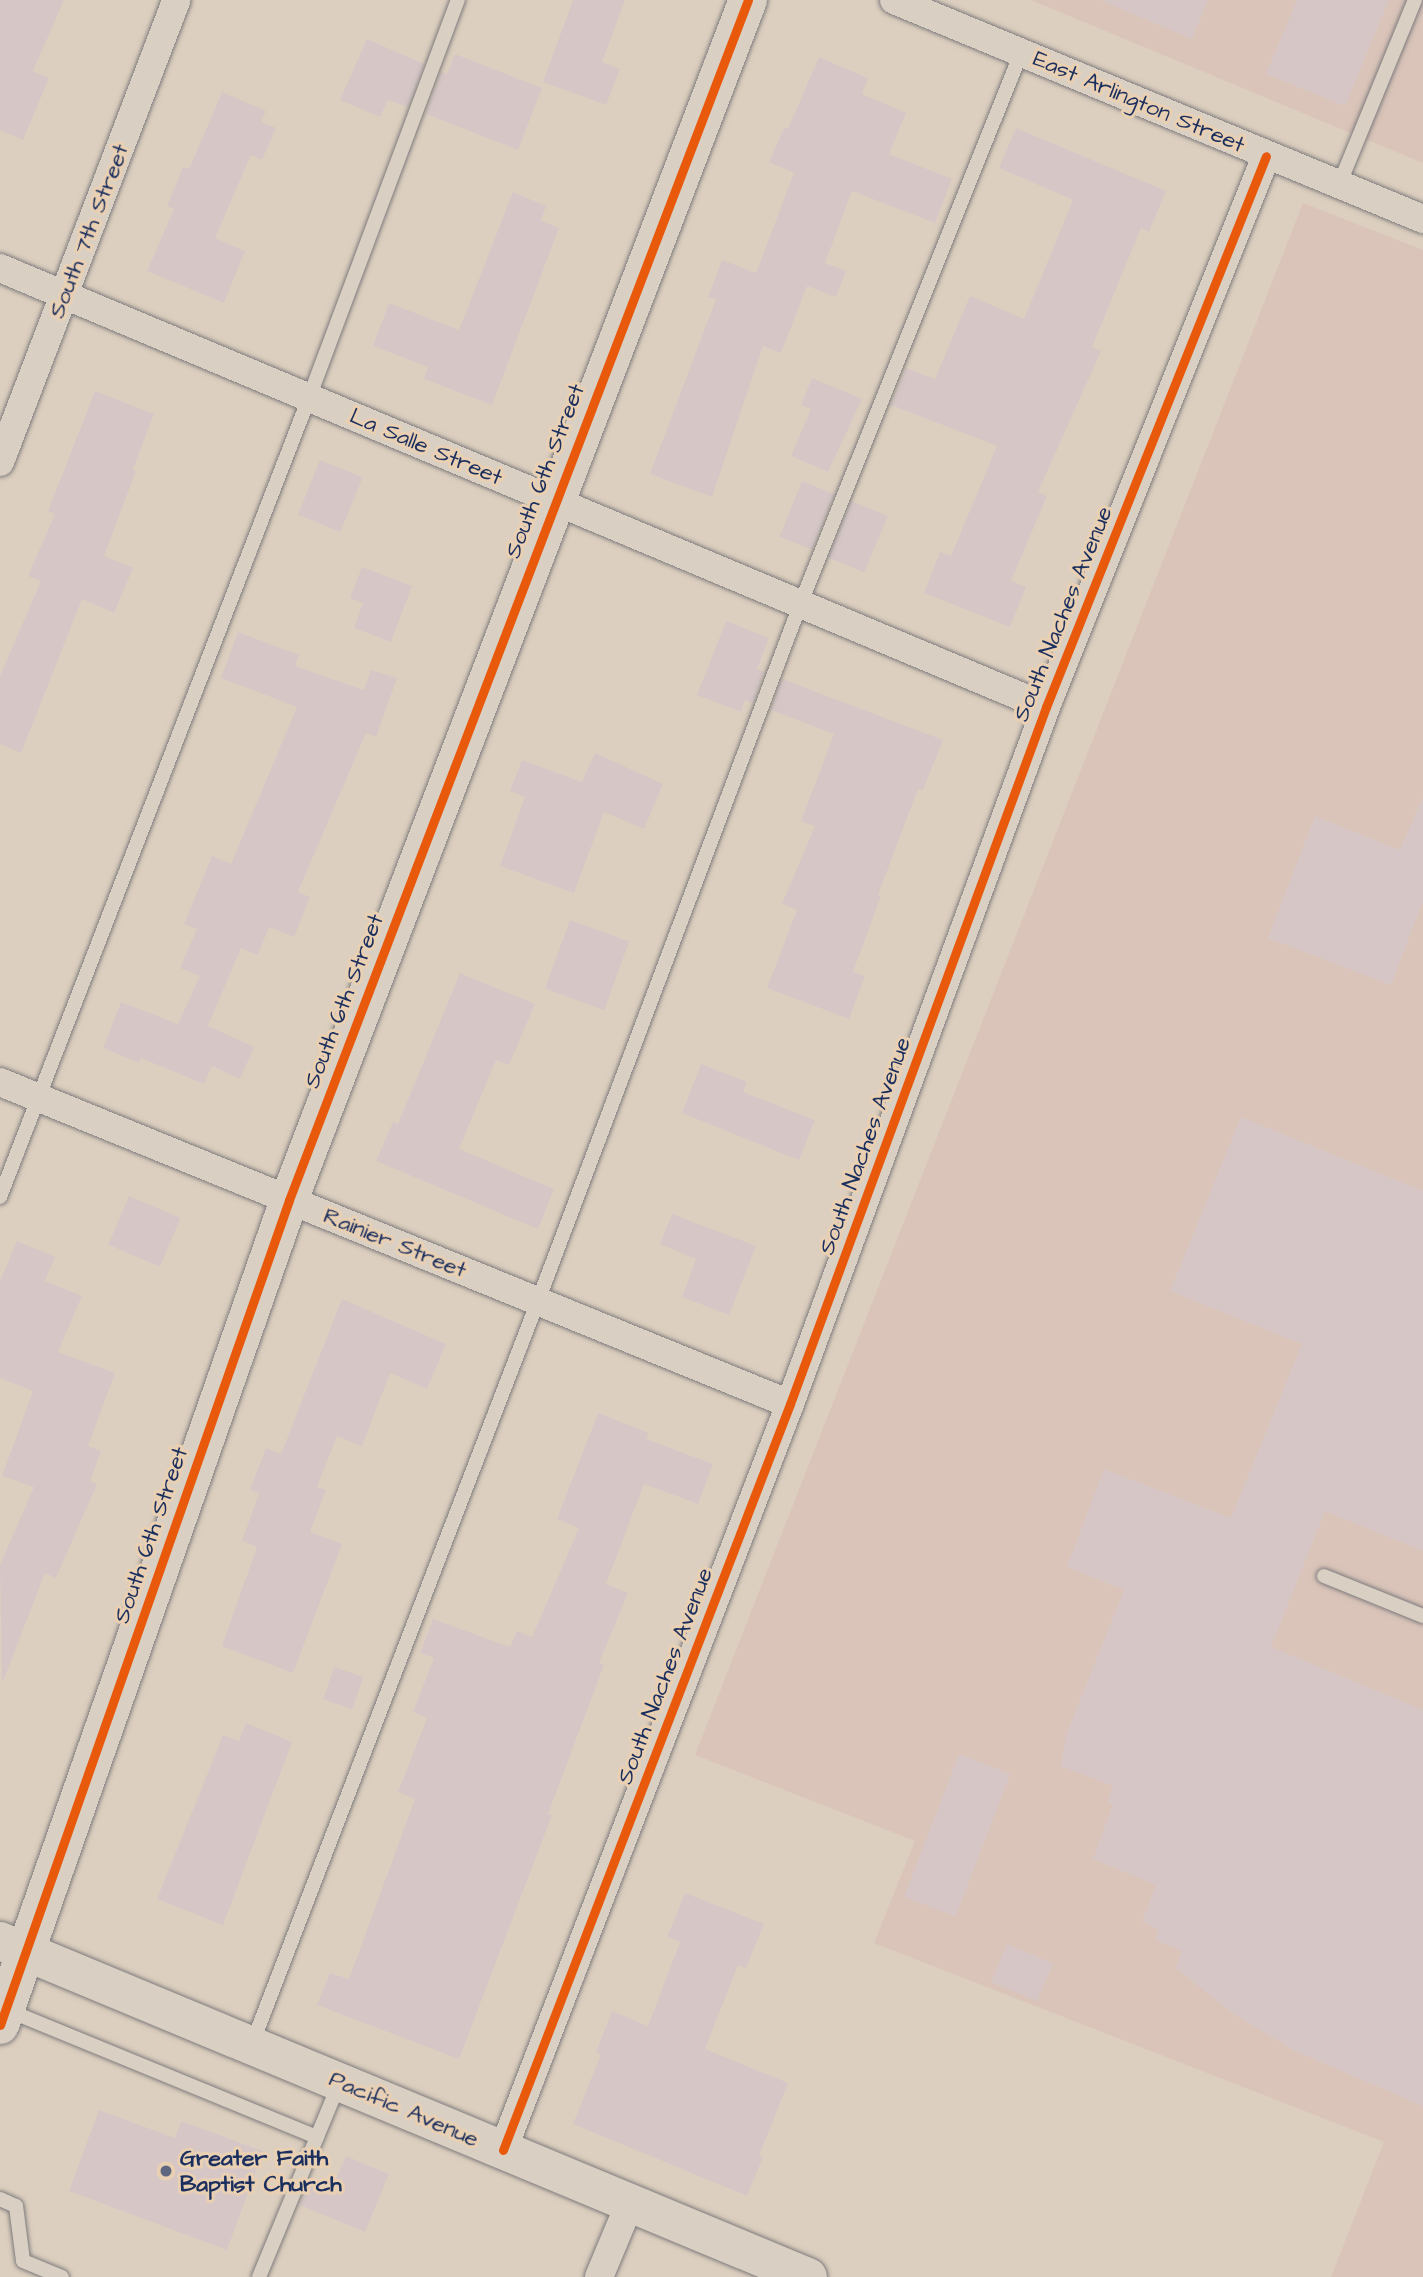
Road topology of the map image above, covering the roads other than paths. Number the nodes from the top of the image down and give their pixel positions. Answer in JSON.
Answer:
{"nodes":[{"id":1,"x":176,"y":0,"type":"edge"},
{"id":2,"x":458,"y":0,"type":"edge"},
{"id":3,"x":748,"y":0,"type":"edge"},
{"id":4,"x":894,"y":0,"type":"edge"},
{"id":5,"x":1415,"y":0,"type":"edge"},
{"id":6,"x":1021,"y":53,"type":"junction"},
{"id":7,"x":1266,"y":156,"type":"junction"},
{"id":8,"x":1339,"y":185,"type":"junction"},
{"id":9,"x":1423,"y":219,"type":"edge"},
{"id":10,"x":0,"y":268,"type":"edge"},
{"id":11,"x":66,"y":294,"type":"junction"},
{"id":12,"x":309,"y":398,"type":"junction"},
{"id":13,"x":0,"y":462,"type":"edge"},
{"id":14,"x":554,"y":501,"type":"junction"},
{"id":15,"x":800,"y":605,"type":"junction"},
{"id":16,"x":1046,"y":707,"type":"junction"},
{"id":17,"x":0,"y":1082,"type":"edge"},
{"id":18,"x":38,"y":1098,"type":"junction"},
{"id":19,"x":0,"y":1197,"type":"edge"},
{"id":20,"x":289,"y":1200,"type":"junction"},
{"id":21,"x":538,"y":1301,"type":"junction"},
{"id":22,"x":790,"y":1404,"type":"junction"},
{"id":23,"x":1324,"y":1576,"type":"dead end"},
{"id":24,"x":1423,"y":1616,"type":"edge"},
{"id":25,"x":13,"y":1946,"type":"edge"},
{"id":26,"x":3,"y":2017,"type":"edge"},
{"id":27,"x":251,"y":2046,"type":"junction"},
{"id":28,"x":340,"y":2082,"type":"junction"},
{"id":29,"x":317,"y":2137,"type":"junction"},
{"id":30,"x":503,"y":2150,"type":"junction"},
{"id":31,"x":0,"y":2199,"type":"edge"},
{"id":32,"x":630,"y":2203,"type":"junction"},
{"id":33,"x":62,"y":2277,"type":"edge"},
{"id":34,"x":259,"y":2277,"type":"edge"},
{"id":35,"x":598,"y":2277,"type":"edge"},
{"id":36,"x":808,"y":2277,"type":"edge"}],
"edges":[{"from":1,"to":11,"type":"street","name":"South 7th Street"},
{"from":2,"to":12,"type":"lane"},
{"from":3,"to":14,"type":"street","name":"South 6th Street"},
{"from":4,"to":6,"type":"street","name":"East Arlington Street"},
{"from":5,"to":8,"type":"lane"},
{"from":6,"to":7,"type":"street","name":"East Arlington Street"},
{"from":6,"to":15,"type":"lane"},
{"from":7,"to":8,"type":"street","name":"East Arlington Street"},
{"from":7,"to":16,"type":"street","name":"South Naches Avenue"},
{"from":8,"to":9,"type":"street","name":"East Arlington Street"},
{"from":10,"to":11,"type":"street","name":"La Salle Street"},
{"from":11,"to":12,"type":"street","name":"La Salle Street"},
{"from":11,"to":13,"type":"street","name":"South 7th Street"},
{"from":12,"to":14,"type":"street","name":"La Salle Street"},
{"from":12,"to":18,"type":"lane"},
{"from":14,"to":15,"type":"street","name":"La Salle Street"},
{"from":14,"to":20,"type":"street","name":"South 6th Street"},
{"from":15,"to":16,"type":"street","name":"La Salle Street"},
{"from":15,"to":21,"type":"lane"},
{"from":16,"to":22,"type":"street","name":"South Naches Avenue"},
{"from":17,"to":18,"type":"street","name":"Rainier Street"},
{"from":18,"to":19,"type":"lane"},
{"from":18,"to":20,"type":"street","name":"Rainier Street"},
{"from":20,"to":21,"type":"street","name":"Rainier Street"},
{"from":20,"to":25,"type":"street","name":"South 6th Street"},
{"from":21,"to":22,"type":"street","name":"Rainier Street"},
{"from":21,"to":27,"type":"lane"},
{"from":22,"to":30,"type":"street","name":"South Naches Avenue"},
{"from":23,"to":24,"type":"lane"},
{"from":25,"to":26,"type":"street","name":"South 6th Street"},
{"from":25,"to":27,"type":"street","name":"Pacific Avenue"},
{"from":26,"to":29,"type":"lane"},
{"from":27,"to":28,"type":"street","name":"Pacific Avenue"},
{"from":28,"to":29,"type":"lane"},
{"from":28,"to":30,"type":"street","name":"Pacific Avenue"},
{"from":29,"to":34,"type":"lane"},
{"from":30,"to":32,"type":"street","name":"Pacific Avenue"},
{"from":31,"to":33,"type":"lane"},
{"from":32,"to":35,"type":"street"},
{"from":32,"to":36,"type":"street","name":"Pacific Avenue"}]}
